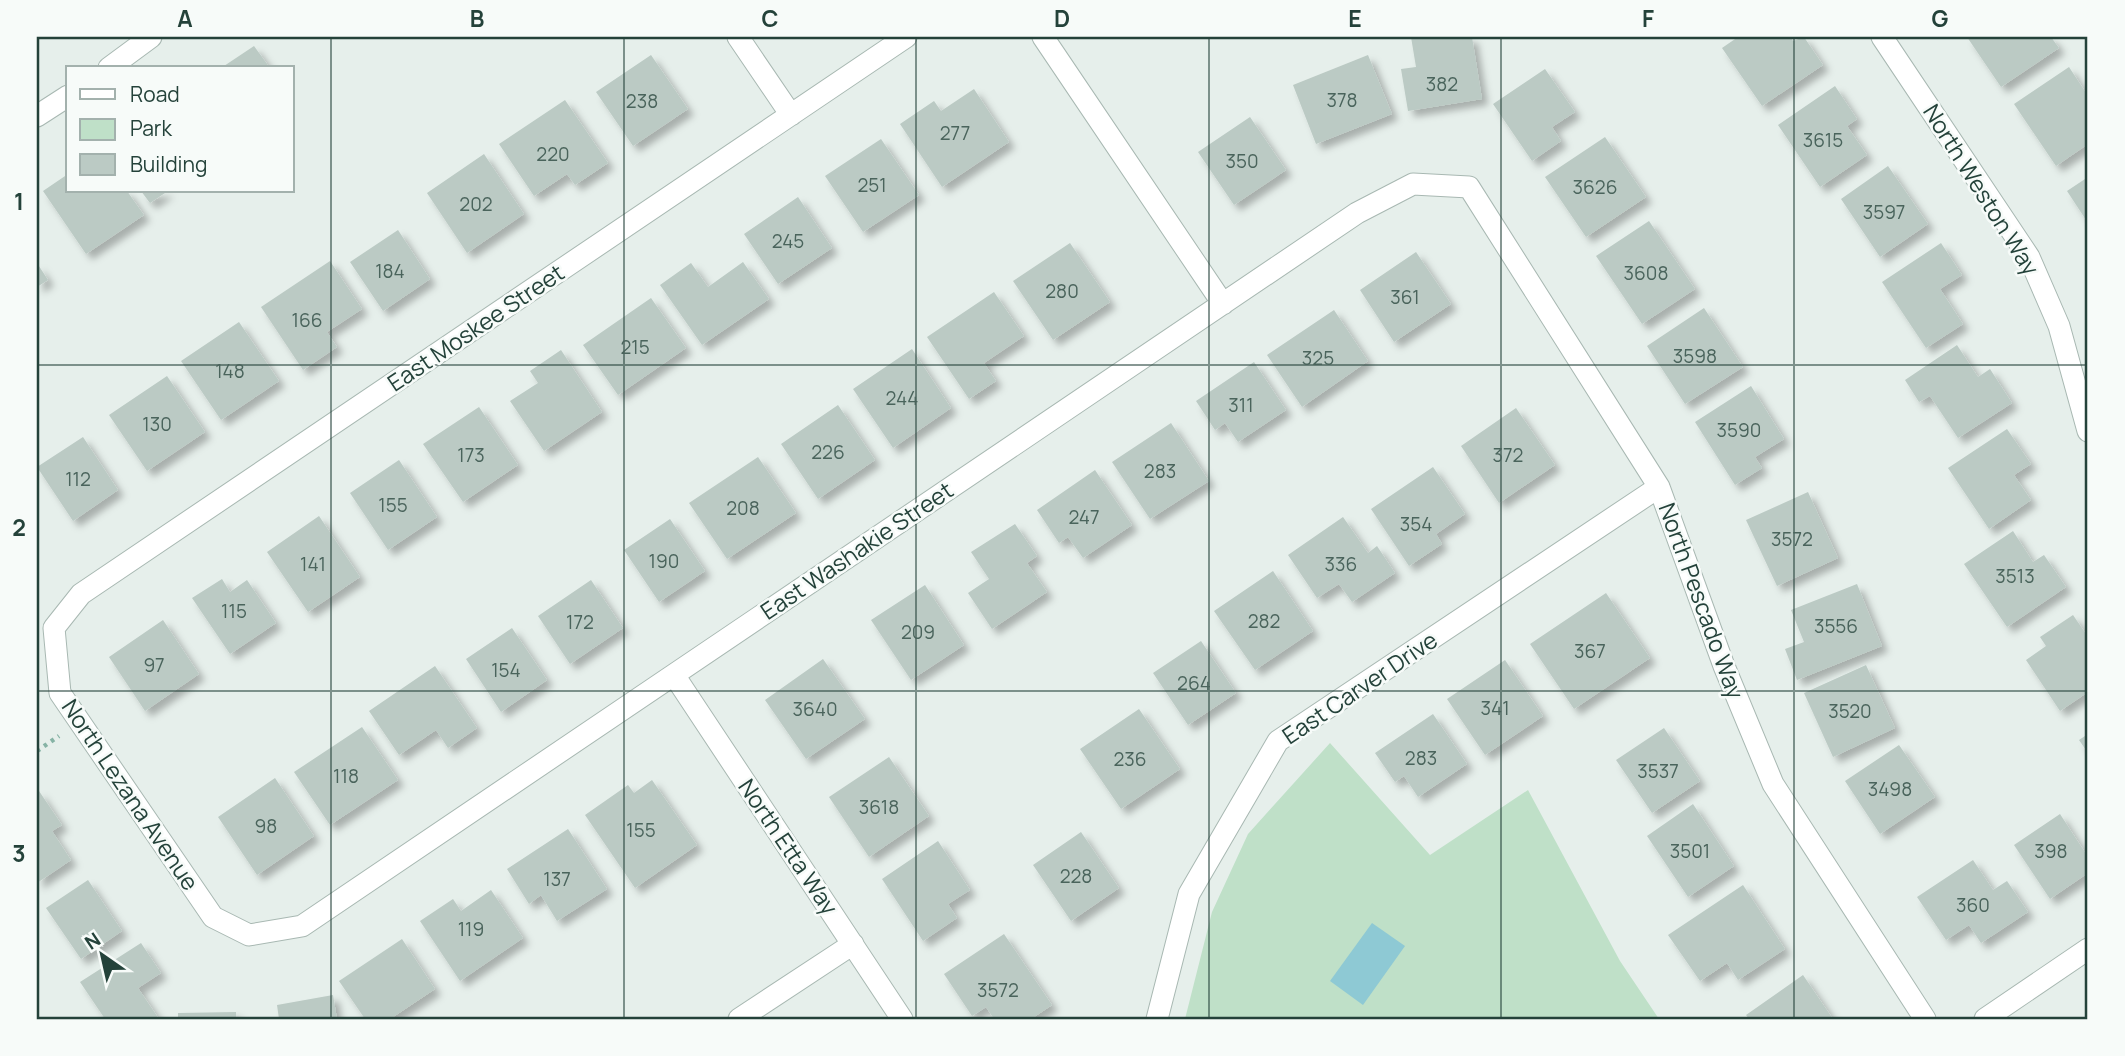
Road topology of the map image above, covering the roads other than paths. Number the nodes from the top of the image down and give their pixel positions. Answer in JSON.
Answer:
{"nodes":[{"id":1,"x":151,"y":37,"type":"edge"},
{"id":2,"x":738,"y":37,"type":"edge"},
{"id":3,"x":906,"y":37,"type":"edge"},
{"id":4,"x":1043,"y":37,"type":"edge"},
{"id":5,"x":1882,"y":37,"type":"edge"},
{"id":6,"x":112,"y":66,"type":"edge"},
{"id":7,"x":66,"y":97,"type":"edge"},
{"id":8,"x":791,"y":115,"type":"junction"},
{"id":9,"x":37,"y":117,"type":"edge"},
{"id":10,"x":1468,"y":187,"type":"joint"},
{"id":11,"x":1223,"y":304,"type":"junction"},
{"id":12,"x":2088,"y":431,"type":"edge"},
{"id":13,"x":1659,"y":487,"type":"junction"},
{"id":14,"x":54,"y":628,"type":"joint"},
{"id":15,"x":674,"y":675,"type":"junction"},
{"id":16,"x":249,"y":935,"type":"joint"},
{"id":17,"x":853,"y":944,"type":"junction"},
{"id":18,"x":2088,"y":949,"type":"edge"},
{"id":19,"x":740,"y":1019,"type":"edge"},
{"id":20,"x":902,"y":1019,"type":"edge"},
{"id":21,"x":1157,"y":1019,"type":"edge"},
{"id":22,"x":1925,"y":1019,"type":"edge"},
{"id":23,"x":1985,"y":1019,"type":"edge"}],
"edges":[{"from":1,"to":6,"type":"street"},
{"from":2,"to":8,"type":"street"},
{"from":3,"to":8,"type":"street","name":"East Moskee Street"},
{"from":4,"to":11,"type":"street"},
{"from":5,"to":12,"type":"street","name":"North Weston Way"},
{"from":7,"to":9,"type":"street"},
{"from":8,"to":14,"type":"street","name":"East Moskee Street"},
{"from":10,"to":11,"type":"street","name":"East Washakie Street"},
{"from":10,"to":13,"type":"street","name":"North Pescado Way"},
{"from":11,"to":15,"type":"street","name":"East Washakie Street"},
{"from":13,"to":21,"type":"street","name":"East Carver Drive"},
{"from":13,"to":22,"type":"street","name":"North Pescado Way"},
{"from":14,"to":16,"type":"street","name":"North Lezana Avenue"},
{"from":15,"to":16,"type":"street","name":"East Washakie Street"},
{"from":15,"to":17,"type":"street","name":"North Etta Way"},
{"from":17,"to":19,"type":"street"},
{"from":17,"to":20,"type":"street","name":"North Etta Way"},
{"from":18,"to":23,"type":"street"}]}
